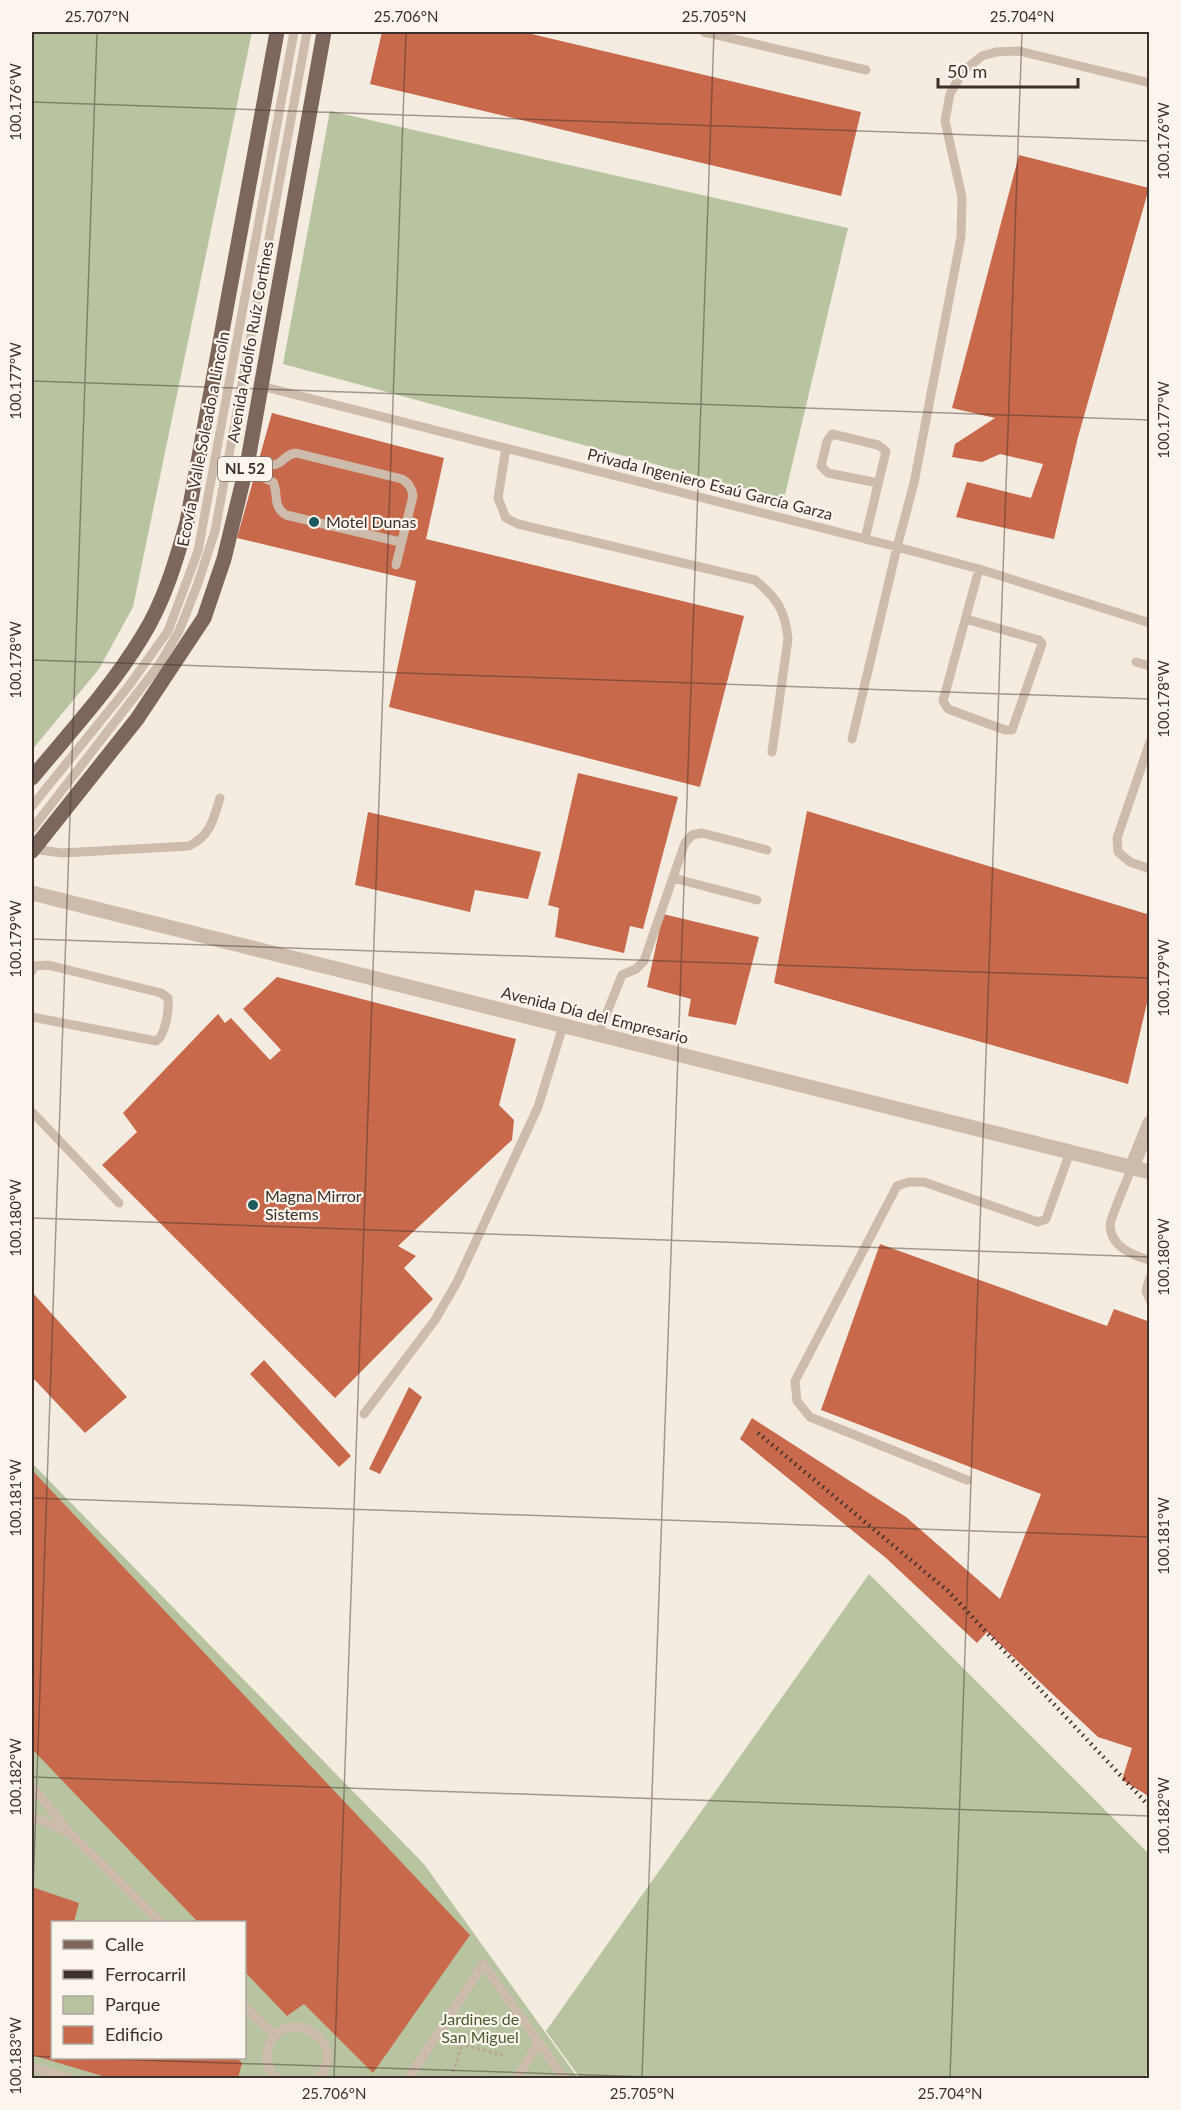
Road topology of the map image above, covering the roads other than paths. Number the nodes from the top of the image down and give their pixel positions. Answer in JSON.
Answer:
{"nodes":[{"id":1,"x":277,"y":32,"type":"edge"},
{"id":2,"x":294,"y":32,"type":"edge"},
{"id":3,"x":307,"y":32,"type":"edge"},
{"id":4,"x":324,"y":32,"type":"edge"},
{"id":5,"x":704,"y":32,"type":"edge"},
{"id":6,"x":866,"y":70,"type":"dead end"},
{"id":7,"x":1149,"y":83,"type":"edge"},
{"id":8,"x":261,"y":386,"type":"junction"},
{"id":9,"x":506,"y":448,"type":"junction"},
{"id":10,"x":246,"y":466,"type":"junction"},
{"id":11,"x":878,"y":483,"type":"junction"},
{"id":12,"x":865,"y":539,"type":"junction"},
{"id":13,"x":400,"y":542,"type":"junction"},
{"id":14,"x":897,"y":547,"type":"junction"},
{"id":15,"x":396,"y":565,"type":"dead end"},
{"id":16,"x":979,"y":569,"type":"junction"},
{"id":17,"x":966,"y":619,"type":"junction"},
{"id":18,"x":1149,"y":623,"type":"edge"},
{"id":19,"x":1136,"y":662,"type":"dead end"},
{"id":20,"x":1149,"y":666,"type":"edge"},
{"id":21,"x":852,"y":739,"type":"dead end"},
{"id":22,"x":1149,"y":742,"type":"edge"},
{"id":23,"x":772,"y":752,"type":"dead end"},
{"id":24,"x":32,"y":778,"type":"edge"},
{"id":25,"x":220,"y":798,"type":"dead end"},
{"id":26,"x":32,"y":806,"type":"edge"},
{"id":27,"x":32,"y":829,"type":"edge"},
{"id":28,"x":32,"y":850,"type":"edge"},
{"id":29,"x":767,"y":850,"type":"dead end"},
{"id":30,"x":1149,"y":869,"type":"edge"},
{"id":31,"x":672,"y":878,"type":"junction"},
{"id":32,"x":32,"y":894,"type":"edge"},
{"id":33,"x":757,"y":900,"type":"dead end"},
{"id":34,"x":32,"y":971,"type":"edge"},
{"id":35,"x":32,"y":1017,"type":"edge"},
{"id":36,"x":563,"y":1026,"type":"junction"},
{"id":37,"x":598,"y":1035,"type":"junction"},
{"id":38,"x":32,"y":1112,"type":"edge"},
{"id":39,"x":1149,"y":1123,"type":"edge"},
{"id":40,"x":1070,"y":1152,"type":"junction"},
{"id":41,"x":1132,"y":1167,"type":"junction"},
{"id":42,"x":1149,"y":1172,"type":"edge"},
{"id":43,"x":119,"y":1203,"type":"dead end"},
{"id":44,"x":1149,"y":1260,"type":"edge"},
{"id":45,"x":1149,"y":1277,"type":"edge"},
{"id":46,"x":1149,"y":1300,"type":"edge"},
{"id":47,"x":364,"y":1414,"type":"dead end"},
{"id":48,"x":967,"y":1480,"type":"dead end"},
{"id":49,"x":32,"y":1786,"type":"edge"},
{"id":50,"x":32,"y":1816,"type":"edge"},
{"id":51,"x":71,"y":1834,"type":"junction"},
{"id":52,"x":158,"y":1921,"type":"edge"},
{"id":53,"x":246,"y":2008,"type":"edge"},
{"id":54,"x":275,"y":2036,"type":"junction"},
{"id":55,"x":539,"y":2042,"type":"junction"},
{"id":56,"x":32,"y":2067,"type":"edge"},
{"id":57,"x":69,"y":2079,"type":"edge"},
{"id":58,"x":276,"y":2079,"type":"edge"},
{"id":59,"x":318,"y":2079,"type":"edge"},
{"id":60,"x":409,"y":2079,"type":"edge"},
{"id":61,"x":517,"y":2079,"type":"edge"},
{"id":62,"x":564,"y":2079,"type":"edge"}],
"edges":[{"from":1,"to":24,"type":"main road","name":"Avenida Adolfo Ruíz Cortines","number":"NL 52"},
{"from":2,"to":26,"type":"lane","name":"Ecovía - Valle Soleado a Lincoln"},
{"from":3,"to":27,"type":"lane"},
{"from":4,"to":8,"type":"main road","name":"Avenida Adolfo Ruíz Cortines","number":"NL 52"},
{"from":5,"to":6,"type":"lane"},
{"from":7,"to":14,"type":"lane"},
{"from":8,"to":9,"type":"lane","name":"Privada Ingeniero Esaú García Garza"},
{"from":8,"to":10,"type":"main road","name":"Avenida Adolfo Ruíz Cortines","number":"NL 52"},
{"from":9,"to":12,"type":"lane","name":"Privada Ingeniero Esaú García Garza"},
{"from":9,"to":23,"type":"lane"},
{"from":10,"to":13,"type":"lane"},
{"from":10,"to":13,"type":"lane"},
{"from":10,"to":28,"type":"main road","name":"Avenida Adolfo Ruíz Cortines","number":"NL 52"},
{"from":11,"to":11,"type":"lane"},
{"from":11,"to":12,"type":"lane"},
{"from":12,"to":14,"type":"lane","name":"Privada Ingeniero Esaú García Garza"},
{"from":13,"to":15,"type":"lane"},
{"from":14,"to":16,"type":"lane","name":"Privada Ingeniero Esaú García Garza"},
{"from":14,"to":21,"type":"lane"},
{"from":16,"to":17,"type":"lane"},
{"from":16,"to":18,"type":"lane","name":"Privada Ingeniero Esaú García Garza"},
{"from":17,"to":17,"type":"lane"},
{"from":19,"to":20,"type":"lane"},
{"from":22,"to":30,"type":"lane"},
{"from":25,"to":28,"type":"lane"},
{"from":29,"to":31,"type":"lane"},
{"from":31,"to":33,"type":"lane"},
{"from":31,"to":37,"type":"lane"},
{"from":32,"to":36,"type":"street","name":"Avenida Día del Empresario"},
{"from":34,"to":35,"type":"lane"},
{"from":36,"to":37,"type":"street","name":"Avenida Día del Empresario"},
{"from":36,"to":47,"type":"lane"},
{"from":37,"to":40,"type":"street","name":"Avenida Día del Empresario"},
{"from":38,"to":43,"type":"lane"},
{"from":39,"to":41,"type":"street"},
{"from":40,"to":41,"type":"street","name":"Avenida Día del Empresario"},
{"from":40,"to":48,"type":"lane"},
{"from":41,"to":42,"type":"street","name":"Avenida Día del Empresario"},
{"from":41,"to":44,"type":"lane"},
{"from":45,"to":46,"type":"lane"},
{"from":49,"to":51,"type":"lane"},
{"from":50,"to":51,"type":"lane"},
{"from":51,"to":52,"type":"lane"},
{"from":53,"to":54,"type":"lane"},
{"from":54,"to":58,"type":"lane"},
{"from":54,"to":59,"type":"lane"},
{"from":55,"to":60,"type":"lane"},
{"from":55,"to":61,"type":"lane"},
{"from":55,"to":62,"type":"lane"},
{"from":56,"to":57,"type":"lane"}]}
